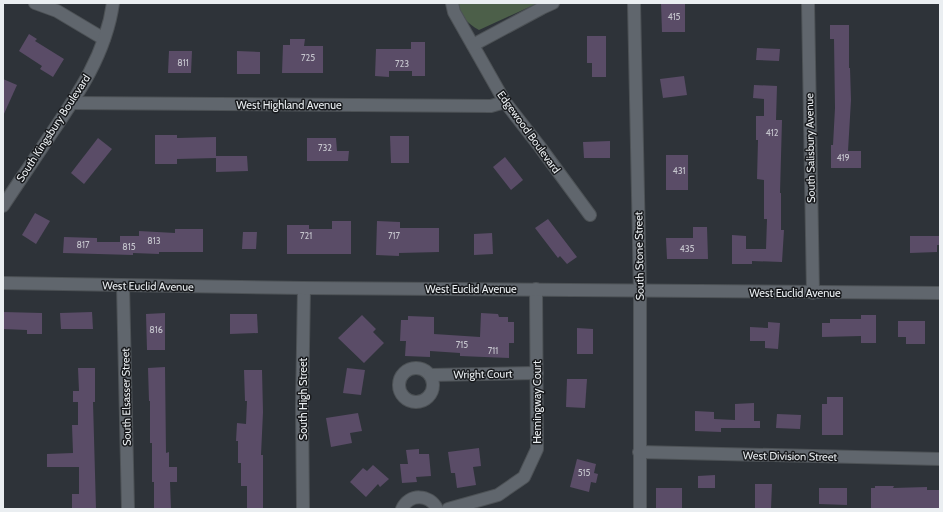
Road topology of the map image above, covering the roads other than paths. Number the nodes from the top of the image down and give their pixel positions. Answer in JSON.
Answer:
{"nodes":[{"id":1,"x":35,"y":3,"type":"edge"},
{"id":2,"x":112,"y":3,"type":"edge"},
{"id":3,"x":452,"y":3,"type":"edge"},
{"id":4,"x":553,"y":3,"type":"edge"},
{"id":5,"x":634,"y":3,"type":"edge"},
{"id":6,"x":808,"y":3,"type":"edge"},
{"id":7,"x":104,"y":39,"type":"junction"},
{"id":8,"x":473,"y":45,"type":"junction"},
{"id":9,"x":505,"y":102,"type":"junction"},
{"id":10,"x":72,"y":103,"type":"junction"},
{"id":11,"x":3,"y":206,"type":"edge"},
{"id":12,"x":590,"y":215,"type":"dead end"},
{"id":13,"x":3,"y":283,"type":"edge"},
{"id":14,"x":123,"y":285,"type":"junction"},
{"id":15,"x":304,"y":288,"type":"junction"},
{"id":16,"x":536,"y":289,"type":"junction"},
{"id":17,"x":640,"y":292,"type":"junction"},
{"id":18,"x":813,"y":293,"type":"junction"},
{"id":19,"x":940,"y":293,"type":"edge"},
{"id":20,"x":537,"y":373,"type":"junction"},
{"id":21,"x":430,"y":375,"type":"dead end"},
{"id":22,"x":640,"y":452,"type":"junction"},
{"id":23,"x":940,"y":459,"type":"edge"},
{"id":24,"x":128,"y":509,"type":"edge"},
{"id":25,"x":303,"y":509,"type":"edge"},
{"id":26,"x":402,"y":509,"type":"edge"},
{"id":27,"x":437,"y":509,"type":"edge"},
{"id":28,"x":448,"y":509,"type":"edge"},
{"id":29,"x":640,"y":509,"type":"edge"}],
"edges":[{"from":1,"to":7,"type":"street"},
{"from":2,"to":7,"type":"street","name":"South Kingsbury Boulevard"},
{"from":3,"to":8,"type":"street","name":"Edgewood Boulevard"},
{"from":4,"to":8,"type":"street"},
{"from":5,"to":17,"type":"street","name":"South Stone Street"},
{"from":6,"to":18,"type":"street","name":"South Salisbury Avenue"},
{"from":7,"to":10,"type":"street","name":"South Kingsbury Boulevard"},
{"from":8,"to":9,"type":"street","name":"Edgewood Boulevard"},
{"from":9,"to":10,"type":"street","name":"West Highland Avenue"},
{"from":9,"to":12,"type":"street","name":"Edgewood Boulevard"},
{"from":10,"to":11,"type":"street","name":"South Kingsbury Boulevard"},
{"from":13,"to":14,"type":"street","name":"West Euclid Avenue"},
{"from":14,"to":15,"type":"street","name":"West Euclid Avenue"},
{"from":14,"to":24,"type":"street","name":"South Elsasser Street"},
{"from":15,"to":16,"type":"street","name":"West Euclid Avenue"},
{"from":15,"to":25,"type":"street","name":"South High Street"},
{"from":16,"to":17,"type":"street","name":"West Euclid Avenue"},
{"from":16,"to":20,"type":"street","name":"Hemingway Court"},
{"from":17,"to":18,"type":"street","name":"West Euclid Avenue"},
{"from":17,"to":22,"type":"street","name":"South Stone Street"},
{"from":18,"to":19,"type":"street","name":"West Euclid Avenue"},
{"from":20,"to":21,"type":"street","name":"Wright Court"},
{"from":20,"to":28,"type":"street","name":"Hemingway Court"},
{"from":22,"to":23,"type":"street","name":"West Division Street"},
{"from":22,"to":29,"type":"street","name":"South Stone Street"},
{"from":26,"to":27,"type":"street"}]}
